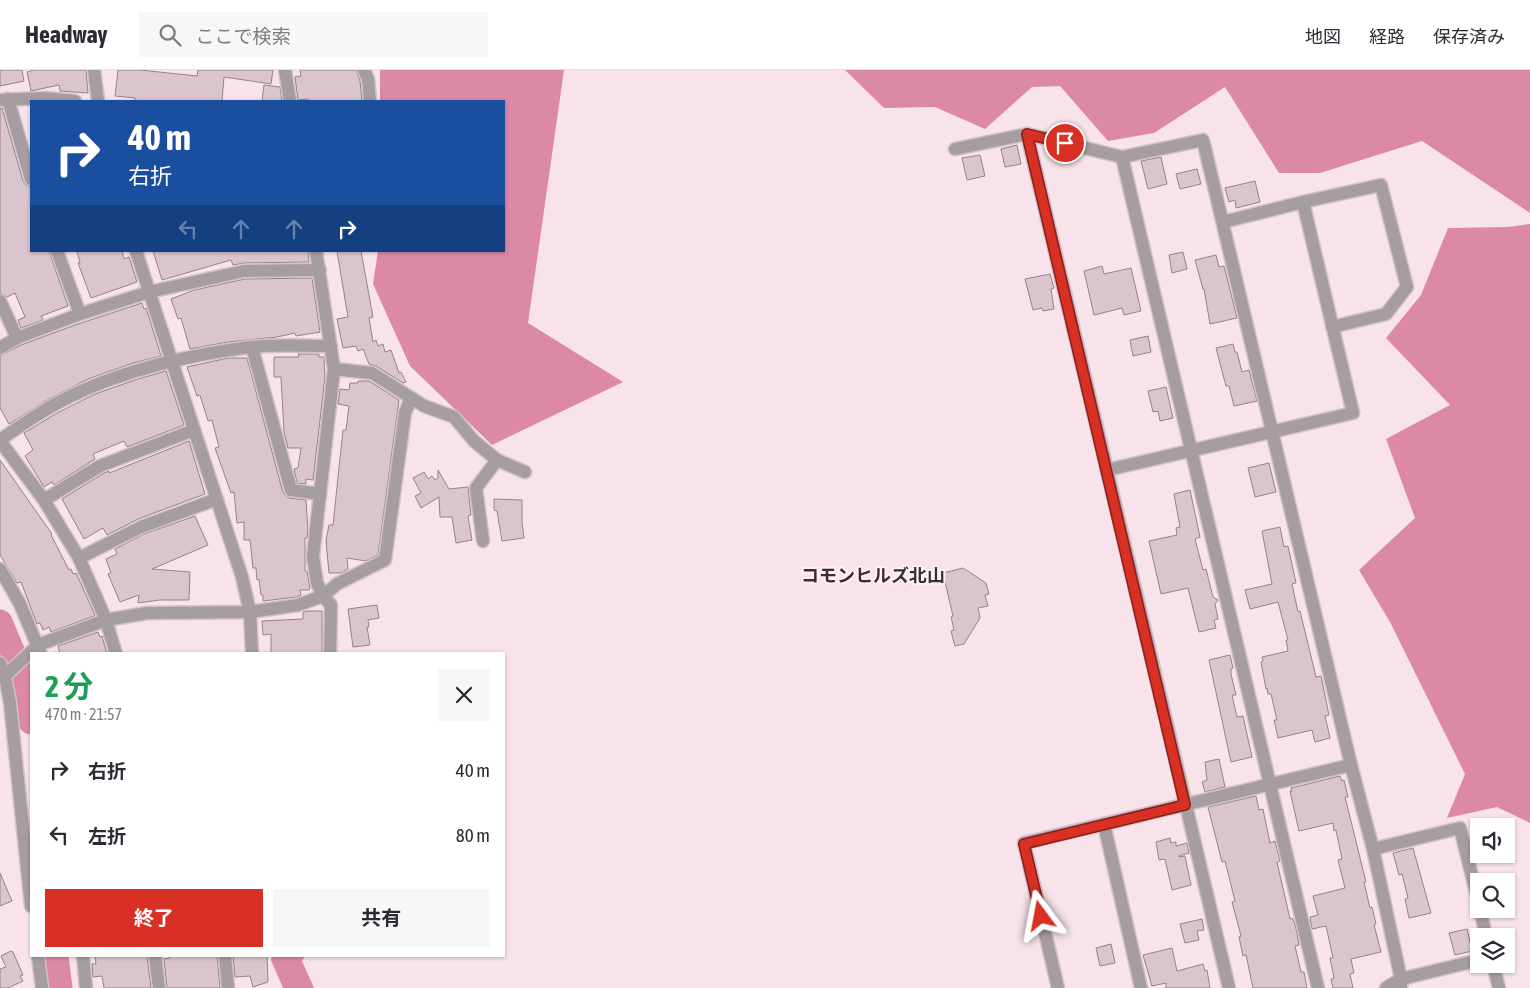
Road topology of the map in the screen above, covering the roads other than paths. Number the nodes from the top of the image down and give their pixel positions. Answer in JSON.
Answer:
{"nodes":[{"id":1,"x":94,"y":70,"type":"edge"},
{"id":2,"x":285,"y":70,"type":"edge"},
{"id":3,"x":364,"y":70,"type":"edge"},
{"id":4,"x":4,"y":100,"type":"edge"},
{"id":5,"x":65,"y":100,"type":"edge"},
{"id":6,"x":98,"y":100,"type":"edge"},
{"id":7,"x":290,"y":100,"type":"edge"},
{"id":8,"x":370,"y":100,"type":"edge"},
{"id":9,"x":1027,"y":134,"type":"junction"},
{"id":10,"x":955,"y":149,"type":"dead end"},
{"id":11,"x":1122,"y":157,"type":"junction"},
{"id":12,"x":30,"y":177,"type":"edge"},
{"id":13,"x":1303,"y":202,"type":"junction"},
{"id":14,"x":1222,"y":222,"type":"junction"},
{"id":15,"x":57,"y":252,"type":"edge"},
{"id":16,"x":136,"y":252,"type":"edge"},
{"id":17,"x":316,"y":252,"type":"edge"},
{"id":18,"x":320,"y":270,"type":"junction"},
{"id":19,"x":149,"y":292,"type":"junction"},
{"id":20,"x":0,"y":301,"type":"edge"},
{"id":21,"x":80,"y":314,"type":"junction"},
{"id":22,"x":1332,"y":326,"type":"junction"},
{"id":23,"x":17,"y":338,"type":"junction"},
{"id":24,"x":331,"y":346,"type":"junction"},
{"id":25,"x":252,"y":347,"type":"junction"},
{"id":26,"x":0,"y":348,"type":"edge"},
{"id":27,"x":172,"y":361,"type":"junction"},
{"id":28,"x":334,"y":368,"type":"junction"},
{"id":29,"x":411,"y":398,"type":"junction"},
{"id":30,"x":194,"y":430,"type":"junction"},
{"id":31,"x":1273,"y":433,"type":"junction"},
{"id":32,"x":0,"y":441,"type":"edge"},
{"id":33,"x":1191,"y":452,"type":"junction"},
{"id":34,"x":498,"y":460,"type":"junction"},
{"id":35,"x":1107,"y":470,"type":"junction"},
{"id":36,"x":525,"y":472,"type":"dead end"},
{"id":37,"x":320,"y":494,"type":"junction"},
{"id":38,"x":217,"y":499,"type":"junction"},
{"id":39,"x":44,"y":500,"type":"junction"},
{"id":40,"x":483,"y":541,"type":"dead end"},
{"id":41,"x":79,"y":558,"type":"junction"},
{"id":42,"x":0,"y":569,"type":"edge"},
{"id":43,"x":323,"y":596,"type":"junction"},
{"id":44,"x":250,"y":612,"type":"junction"},
{"id":45,"x":106,"y":620,"type":"junction"},
{"id":46,"x":36,"y":650,"type":"edge"},
{"id":47,"x":115,"y":652,"type":"edge"},
{"id":48,"x":252,"y":652,"type":"edge"},
{"id":49,"x":330,"y":652,"type":"edge"},
{"id":50,"x":30,"y":654,"type":"edge"},
{"id":51,"x":4,"y":671,"type":"edge"},
{"id":52,"x":1351,"y":764,"type":"junction"},
{"id":53,"x":1270,"y":784,"type":"junction"},
{"id":54,"x":1185,"y":805,"type":"junction"},
{"id":55,"x":1104,"y":824,"type":"junction"},
{"id":56,"x":1373,"y":848,"type":"junction"},
{"id":57,"x":1471,"y":873,"type":"edge"},
{"id":58,"x":30,"y":896,"type":"edge"},
{"id":59,"x":38,"y":957,"type":"edge"},
{"id":60,"x":83,"y":957,"type":"edge"},
{"id":61,"x":156,"y":957,"type":"edge"},
{"id":62,"x":225,"y":957,"type":"edge"},
{"id":63,"x":1470,"y":963,"type":"edge"},
{"id":64,"x":1495,"y":973,"type":"edge"},
{"id":65,"x":1401,"y":983,"type":"edge"},
{"id":66,"x":42,"y":988,"type":"edge"},
{"id":67,"x":86,"y":988,"type":"edge"},
{"id":68,"x":159,"y":988,"type":"edge"},
{"id":69,"x":228,"y":988,"type":"edge"},
{"id":70,"x":1058,"y":988,"type":"edge"},
{"id":71,"x":1142,"y":988,"type":"edge"},
{"id":72,"x":1229,"y":988,"type":"edge"},
{"id":73,"x":1318,"y":988,"type":"edge"},
{"id":74,"x":1386,"y":988,"type":"edge"},
{"id":75,"x":1499,"y":988,"type":"edge"}],
"edges":[{"from":1,"to":6,"type":"street"},
{"from":2,"to":7,"type":"street"},
{"from":3,"to":8,"type":"street"},
{"from":4,"to":5,"type":"street"},
{"from":4,"to":12,"type":"street"},
{"from":9,"to":10,"type":"street"},
{"from":9,"to":11,"type":"street"},
{"from":9,"to":35,"type":"street"},
{"from":11,"to":14,"type":"street"},
{"from":11,"to":33,"type":"street"},
{"from":13,"to":14,"type":"street"},
{"from":13,"to":22,"type":"street"},
{"from":13,"to":22,"type":"street"},
{"from":14,"to":31,"type":"street"},
{"from":15,"to":21,"type":"street"},
{"from":16,"to":19,"type":"street"},
{"from":17,"to":18,"type":"street"},
{"from":18,"to":19,"type":"street"},
{"from":18,"to":24,"type":"street"},
{"from":19,"to":21,"type":"street"},
{"from":19,"to":27,"type":"street"},
{"from":20,"to":23,"type":"street"},
{"from":21,"to":23,"type":"street"},
{"from":22,"to":31,"type":"street"},
{"from":23,"to":26,"type":"street"},
{"from":24,"to":25,"type":"street"},
{"from":24,"to":28,"type":"street"},
{"from":25,"to":27,"type":"street"},
{"from":25,"to":37,"type":"street"},
{"from":27,"to":30,"type":"street"},
{"from":27,"to":32,"type":"street"},
{"from":28,"to":29,"type":"street"},
{"from":28,"to":37,"type":"street"},
{"from":29,"to":34,"type":"street"},
{"from":29,"to":43,"type":"street"},
{"from":30,"to":38,"type":"street"},
{"from":30,"to":39,"type":"street"},
{"from":31,"to":33,"type":"street"},
{"from":31,"to":52,"type":"street"},
{"from":32,"to":39,"type":"street"},
{"from":33,"to":35,"type":"street"},
{"from":33,"to":53,"type":"street"},
{"from":34,"to":36,"type":"street"},
{"from":34,"to":40,"type":"street"},
{"from":35,"to":54,"type":"street"},
{"from":37,"to":43,"type":"street"},
{"from":38,"to":41,"type":"street"},
{"from":38,"to":44,"type":"street"},
{"from":39,"to":41,"type":"street"},
{"from":41,"to":45,"type":"street"},
{"from":42,"to":46,"type":"street"},
{"from":43,"to":44,"type":"street"},
{"from":43,"to":49,"type":"street"},
{"from":44,"to":45,"type":"street"},
{"from":44,"to":48,"type":"street"},
{"from":45,"to":46,"type":"street"},
{"from":45,"to":47,"type":"street"},
{"from":50,"to":51,"type":"street"},
{"from":51,"to":58,"type":"street"},
{"from":52,"to":53,"type":"street"},
{"from":52,"to":56,"type":"street"},
{"from":53,"to":54,"type":"street"},
{"from":53,"to":73,"type":"street"},
{"from":54,"to":55,"type":"street"},
{"from":54,"to":72,"type":"street"},
{"from":55,"to":70,"type":"street"},
{"from":55,"to":71,"type":"street"},
{"from":56,"to":57,"type":"street"},
{"from":56,"to":65,"type":"street"},
{"from":59,"to":66,"type":"street"},
{"from":60,"to":67,"type":"street"},
{"from":61,"to":68,"type":"street"},
{"from":62,"to":69,"type":"street"},
{"from":63,"to":65,"type":"street"},
{"from":64,"to":75,"type":"street"},
{"from":65,"to":74,"type":"street"}]}
